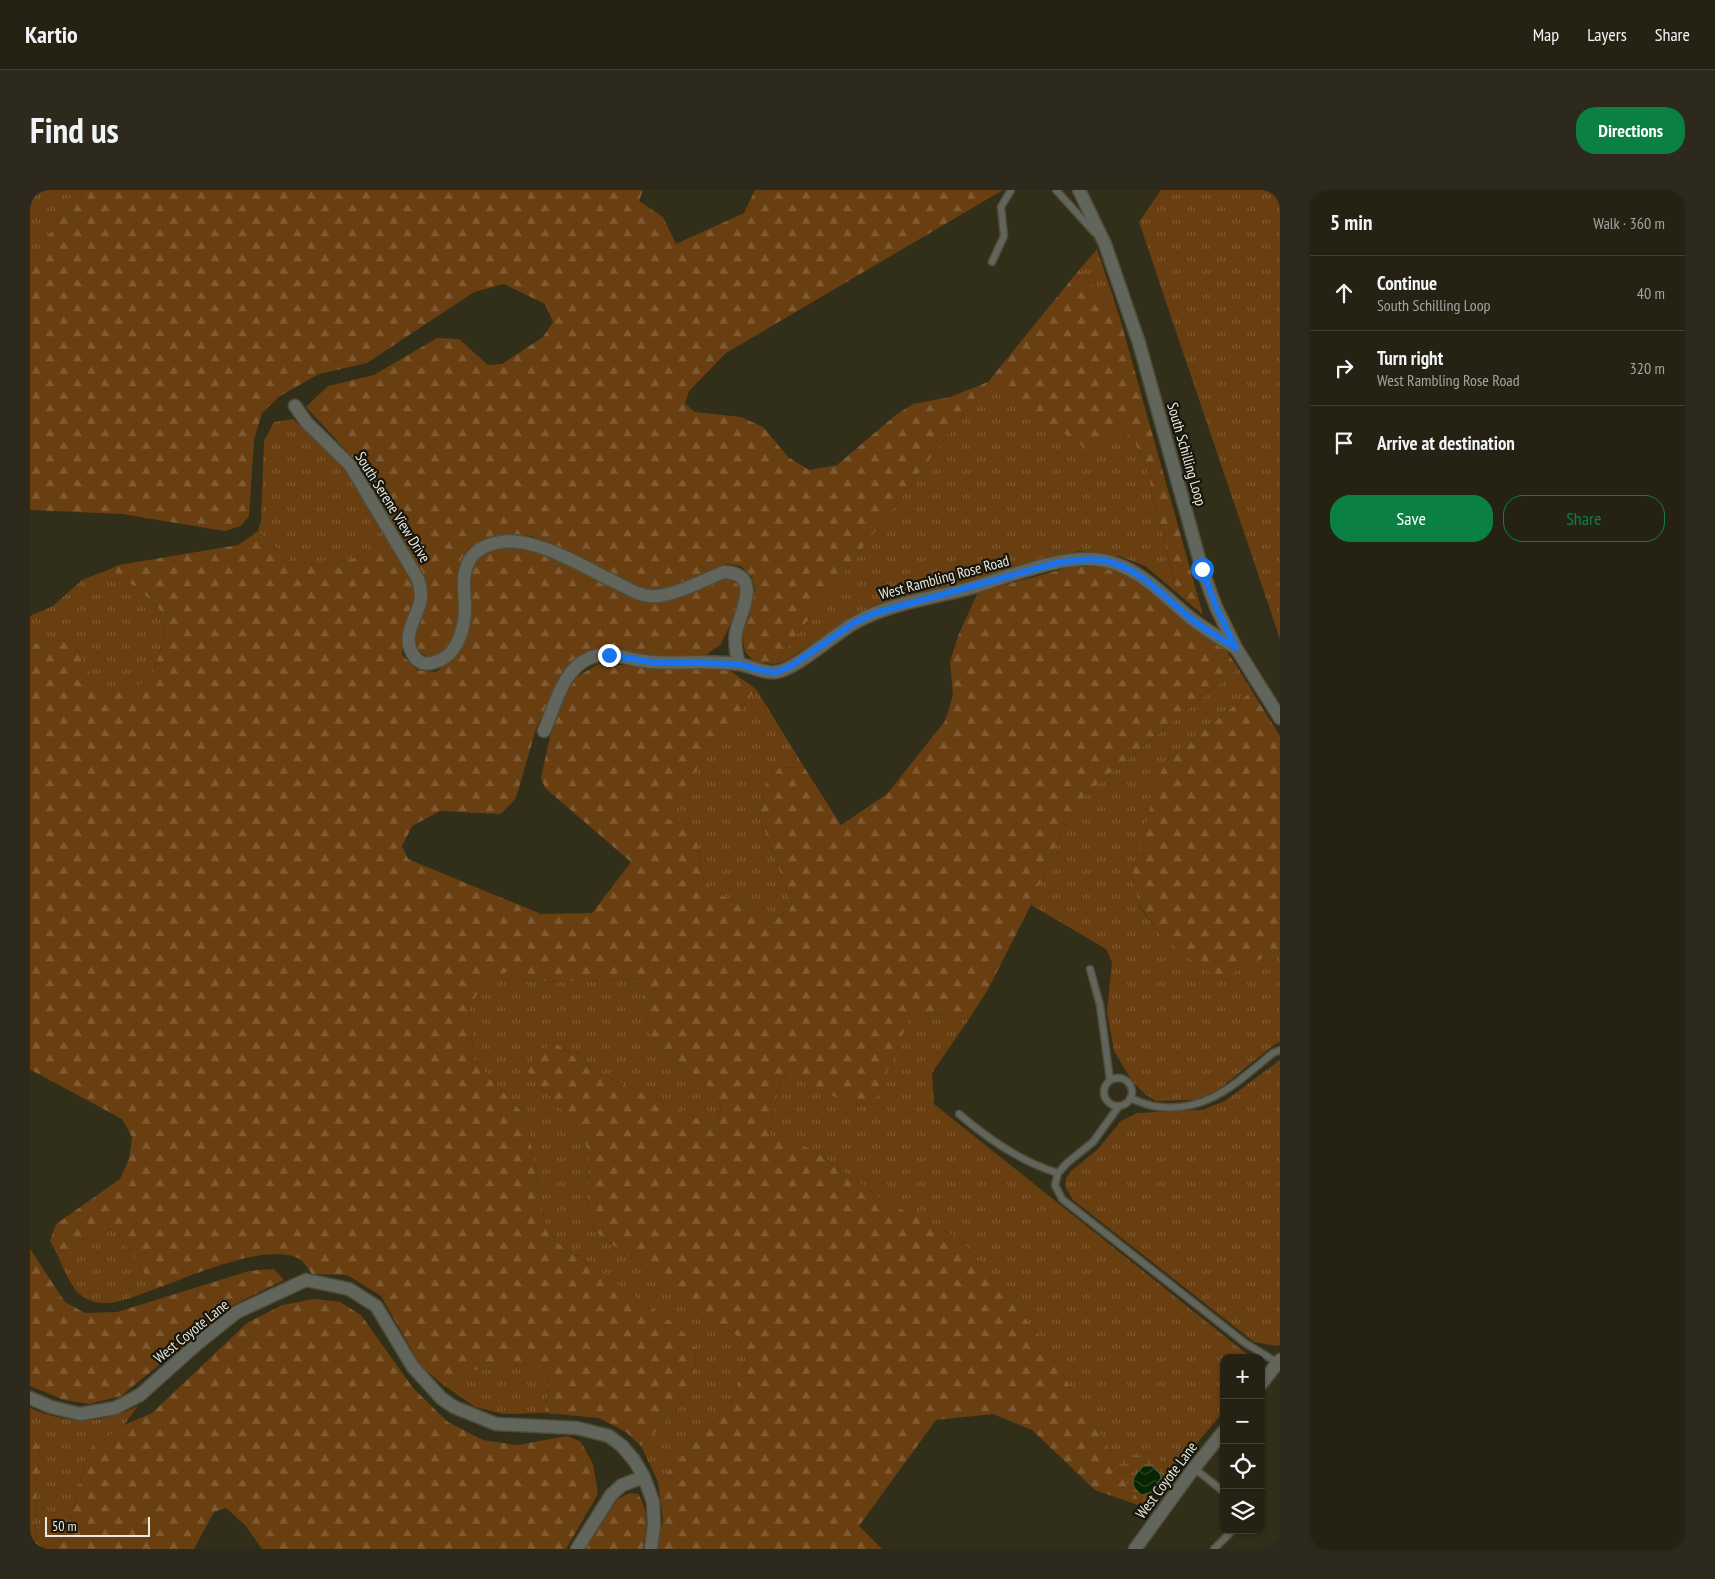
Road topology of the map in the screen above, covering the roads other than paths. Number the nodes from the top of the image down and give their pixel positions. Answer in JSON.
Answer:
{"nodes":[{"id":1,"x":1011,"y":190,"type":"edge"},
{"id":2,"x":1056,"y":190,"type":"edge"},
{"id":3,"x":1079,"y":190,"type":"edge"},
{"id":4,"x":1105,"y":244,"type":"junction"},
{"id":5,"x":992,"y":262,"type":"dead end"},
{"id":6,"x":295,"y":406,"type":"dead end"},
{"id":7,"x":1236,"y":648,"type":"junction"},
{"id":8,"x":739,"y":664,"type":"junction"},
{"id":9,"x":1280,"y":718,"type":"edge"},
{"id":10,"x":544,"y":731,"type":"dead end"},
{"id":11,"x":1090,"y":968,"type":"dead end"},
{"id":12,"x":1280,"y":1050,"type":"edge"},
{"id":13,"x":1110,"y":1080,"type":"junction"},
{"id":14,"x":1130,"y":1098,"type":"junction"},
{"id":15,"x":1119,"y":1106,"type":"junction"},
{"id":16,"x":959,"y":1114,"type":"dead end"},
{"id":17,"x":1058,"y":1173,"type":"junction"},
{"id":18,"x":1279,"y":1361,"type":"edge"},
{"id":19,"x":1265,"y":1379,"type":"edge"},
{"id":20,"x":30,"y":1398,"type":"edge"},
{"id":21,"x":1220,"y":1436,"type":"edge"},
{"id":22,"x":1194,"y":1468,"type":"junction"},
{"id":23,"x":644,"y":1477,"type":"junction"},
{"id":24,"x":1220,"y":1489,"type":"edge"},
{"id":25,"x":1230,"y":1534,"type":"edge"},
{"id":26,"x":577,"y":1549,"type":"edge"},
{"id":27,"x":651,"y":1549,"type":"edge"},
{"id":28,"x":1135,"y":1549,"type":"edge"},
{"id":29,"x":1214,"y":1549,"type":"edge"}],
"edges":[{"from":1,"to":5,"type":"lane"},
{"from":2,"to":4,"type":"lane"},
{"from":3,"to":4,"type":"street","name":"South Schilling Loop"},
{"from":4,"to":7,"type":"street","name":"South Schilling Loop"},
{"from":6,"to":8,"type":"street","name":"South Serene View Drive"},
{"from":7,"to":8,"type":"street","name":"West Rambling Rose Road"},
{"from":7,"to":9,"type":"street","name":"South Schilling Loop"},
{"from":8,"to":10,"type":"street","name":"West Rambling Rose Road"},
{"from":11,"to":13,"type":"lane"},
{"from":12,"to":14,"type":"lane"},
{"from":13,"to":14,"type":"lane"},
{"from":13,"to":15,"type":"lane"},
{"from":14,"to":15,"type":"lane"},
{"from":15,"to":17,"type":"lane"},
{"from":16,"to":17,"type":"lane"},
{"from":17,"to":18,"type":"lane"},
{"from":18,"to":19,"type":"street"},
{"from":20,"to":23,"type":"street","name":"West Coyote Lane"},
{"from":21,"to":22,"type":"street","name":"West Coyote Lane"},
{"from":22,"to":24,"type":"lane"},
{"from":22,"to":28,"type":"street","name":"West Coyote Lane"},
{"from":23,"to":26,"type":"street"},
{"from":23,"to":27,"type":"street","name":"West Coyote Lane"},
{"from":25,"to":29,"type":"lane"}]}
